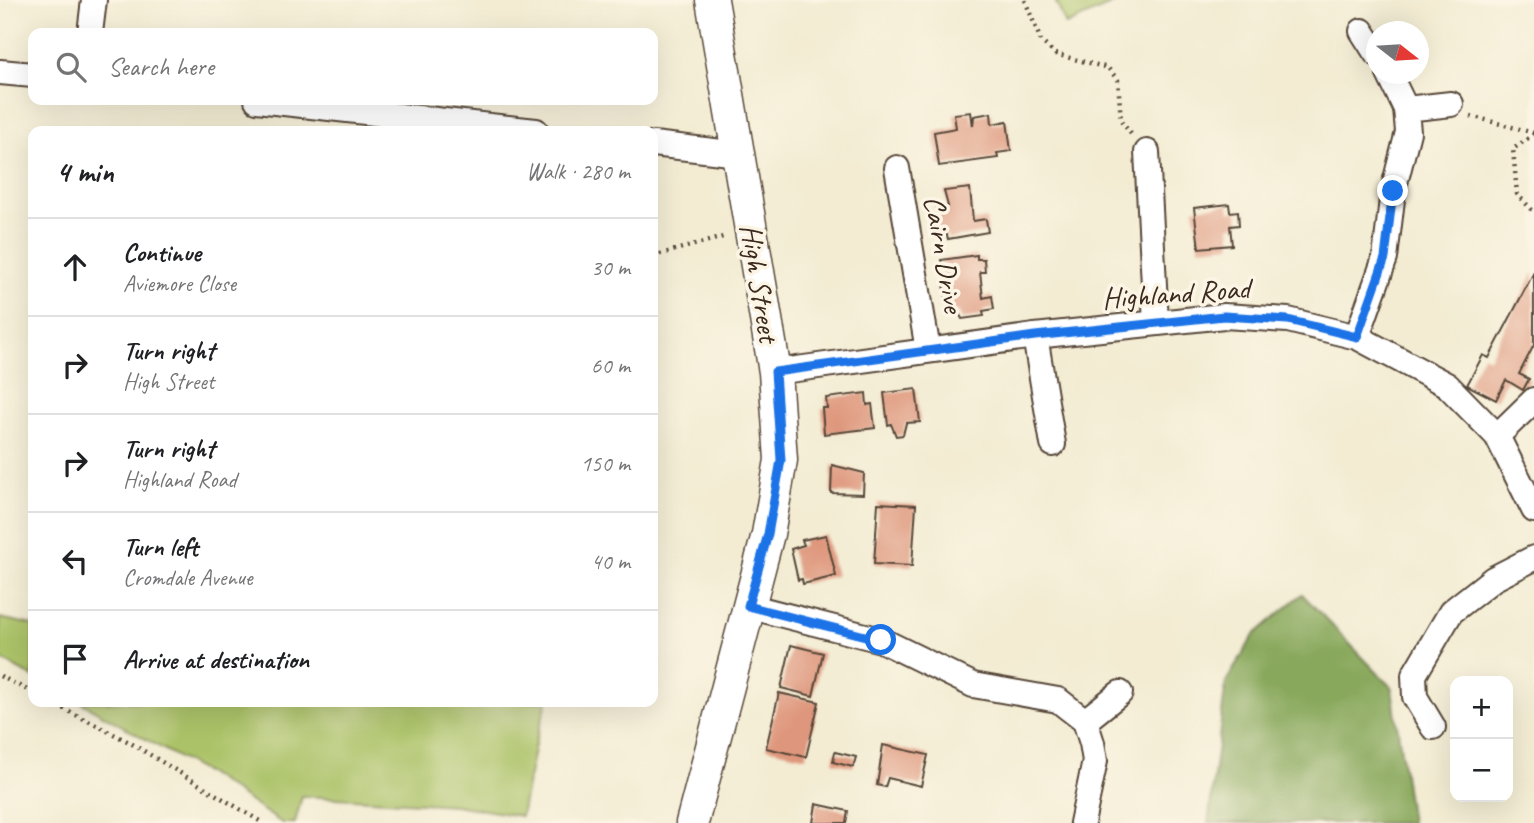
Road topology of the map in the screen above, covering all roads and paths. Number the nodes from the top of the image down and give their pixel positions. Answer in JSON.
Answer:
{"nodes":[{"id":1,"x":94,"y":0,"type":"edge"},
{"id":2,"x":712,"y":0,"type":"edge"},
{"id":3,"x":1025,"y":0,"type":"edge"},
{"id":4,"x":91,"y":28,"type":"edge"},
{"id":5,"x":1363,"y":31,"type":"dead end"},
{"id":6,"x":1366,"y":36,"type":"edge"},
{"id":7,"x":0,"y":72,"type":"edge"},
{"id":8,"x":28,"y":75,"type":"edge"},
{"id":9,"x":1394,"y":84,"type":"edge"},
{"id":10,"x":1451,"y":104,"type":"joint"},
{"id":11,"x":302,"y":105,"type":"edge"},
{"id":12,"x":1406,"y":109,"type":"junction"},
{"id":13,"x":491,"y":126,"type":"edge"},
{"id":14,"x":1534,"y":134,"type":"edge"},
{"id":15,"x":658,"y":145,"type":"edge"},
{"id":16,"x":1147,"y":152,"type":"joint"},
{"id":17,"x":739,"y":154,"type":"junction"},
{"id":18,"x":897,"y":168,"type":"dead end"},
{"id":19,"x":1534,"y":212,"type":"edge"},
{"id":20,"x":751,"y":231,"type":"junction"},
{"id":21,"x":658,"y":255,"type":"edge"},
{"id":22,"x":1156,"y":323,"type":"junction"},
{"id":23,"x":1035,"y":336,"type":"junction"},
{"id":24,"x":1357,"y":337,"type":"junction"},
{"id":25,"x":929,"y":350,"type":"junction"},
{"id":26,"x":775,"y":372,"type":"junction"},
{"id":27,"x":1534,"y":400,"type":"edge"},
{"id":28,"x":1497,"y":436,"type":"junction"},
{"id":29,"x":1053,"y":444,"type":"dead end"},
{"id":30,"x":1534,"y":510,"type":"edge"},
{"id":31,"x":1534,"y":558,"type":"edge"},
{"id":32,"x":748,"y":606,"type":"junction"},
{"id":33,"x":0,"y":676,"type":"edge"},
{"id":34,"x":28,"y":690,"type":"edge"},
{"id":35,"x":1120,"y":693,"type":"dead end"},
{"id":36,"x":61,"y":707,"type":"edge"},
{"id":37,"x":1085,"y":721,"type":"junction"},
{"id":38,"x":1433,"y":727,"type":"dead end"},
{"id":39,"x":263,"y":823,"type":"edge"},
{"id":40,"x":692,"y":823,"type":"edge"},
{"id":41,"x":1082,"y":823,"type":"edge"}],
"edges":[{"from":1,"to":4,"type":"street"},
{"from":2,"to":17,"type":"street","name":"High Street"},
{"from":3,"to":16,"type":"path"},
{"from":5,"to":6,"type":"street"},
{"from":7,"to":8,"type":"street"},
{"from":9,"to":12,"type":"street"},
{"from":10,"to":12,"type":"street"},
{"from":10,"to":14,"type":"path"},
{"from":11,"to":13,"type":"street"},
{"from":12,"to":24,"type":"street"},
{"from":14,"to":19,"type":"path"},
{"from":15,"to":17,"type":"street"},
{"from":16,"to":22,"type":"street"},
{"from":17,"to":20,"type":"street","name":"High Street"},
{"from":18,"to":25,"type":"street","name":"Cairn Drive"},
{"from":20,"to":21,"type":"path"},
{"from":20,"to":26,"type":"street","name":"High Street"},
{"from":22,"to":23,"type":"street","name":"Highland Road"},
{"from":22,"to":24,"type":"street","name":"Highland Road"},
{"from":23,"to":25,"type":"street","name":"Highland Road"},
{"from":23,"to":29,"type":"street"},
{"from":24,"to":28,"type":"street","name":"Highland Road"},
{"from":25,"to":26,"type":"street","name":"Highland Road"},
{"from":26,"to":32,"type":"street","name":"High Street"},
{"from":27,"to":28,"type":"street"},
{"from":28,"to":30,"type":"street","name":"Highland Road"},
{"from":31,"to":38,"type":"street"},
{"from":32,"to":37,"type":"street"},
{"from":32,"to":40,"type":"street","name":"High Street"},
{"from":33,"to":34,"type":"path"},
{"from":35,"to":37,"type":"street"},
{"from":36,"to":39,"type":"path"},
{"from":37,"to":41,"type":"street"}]}
